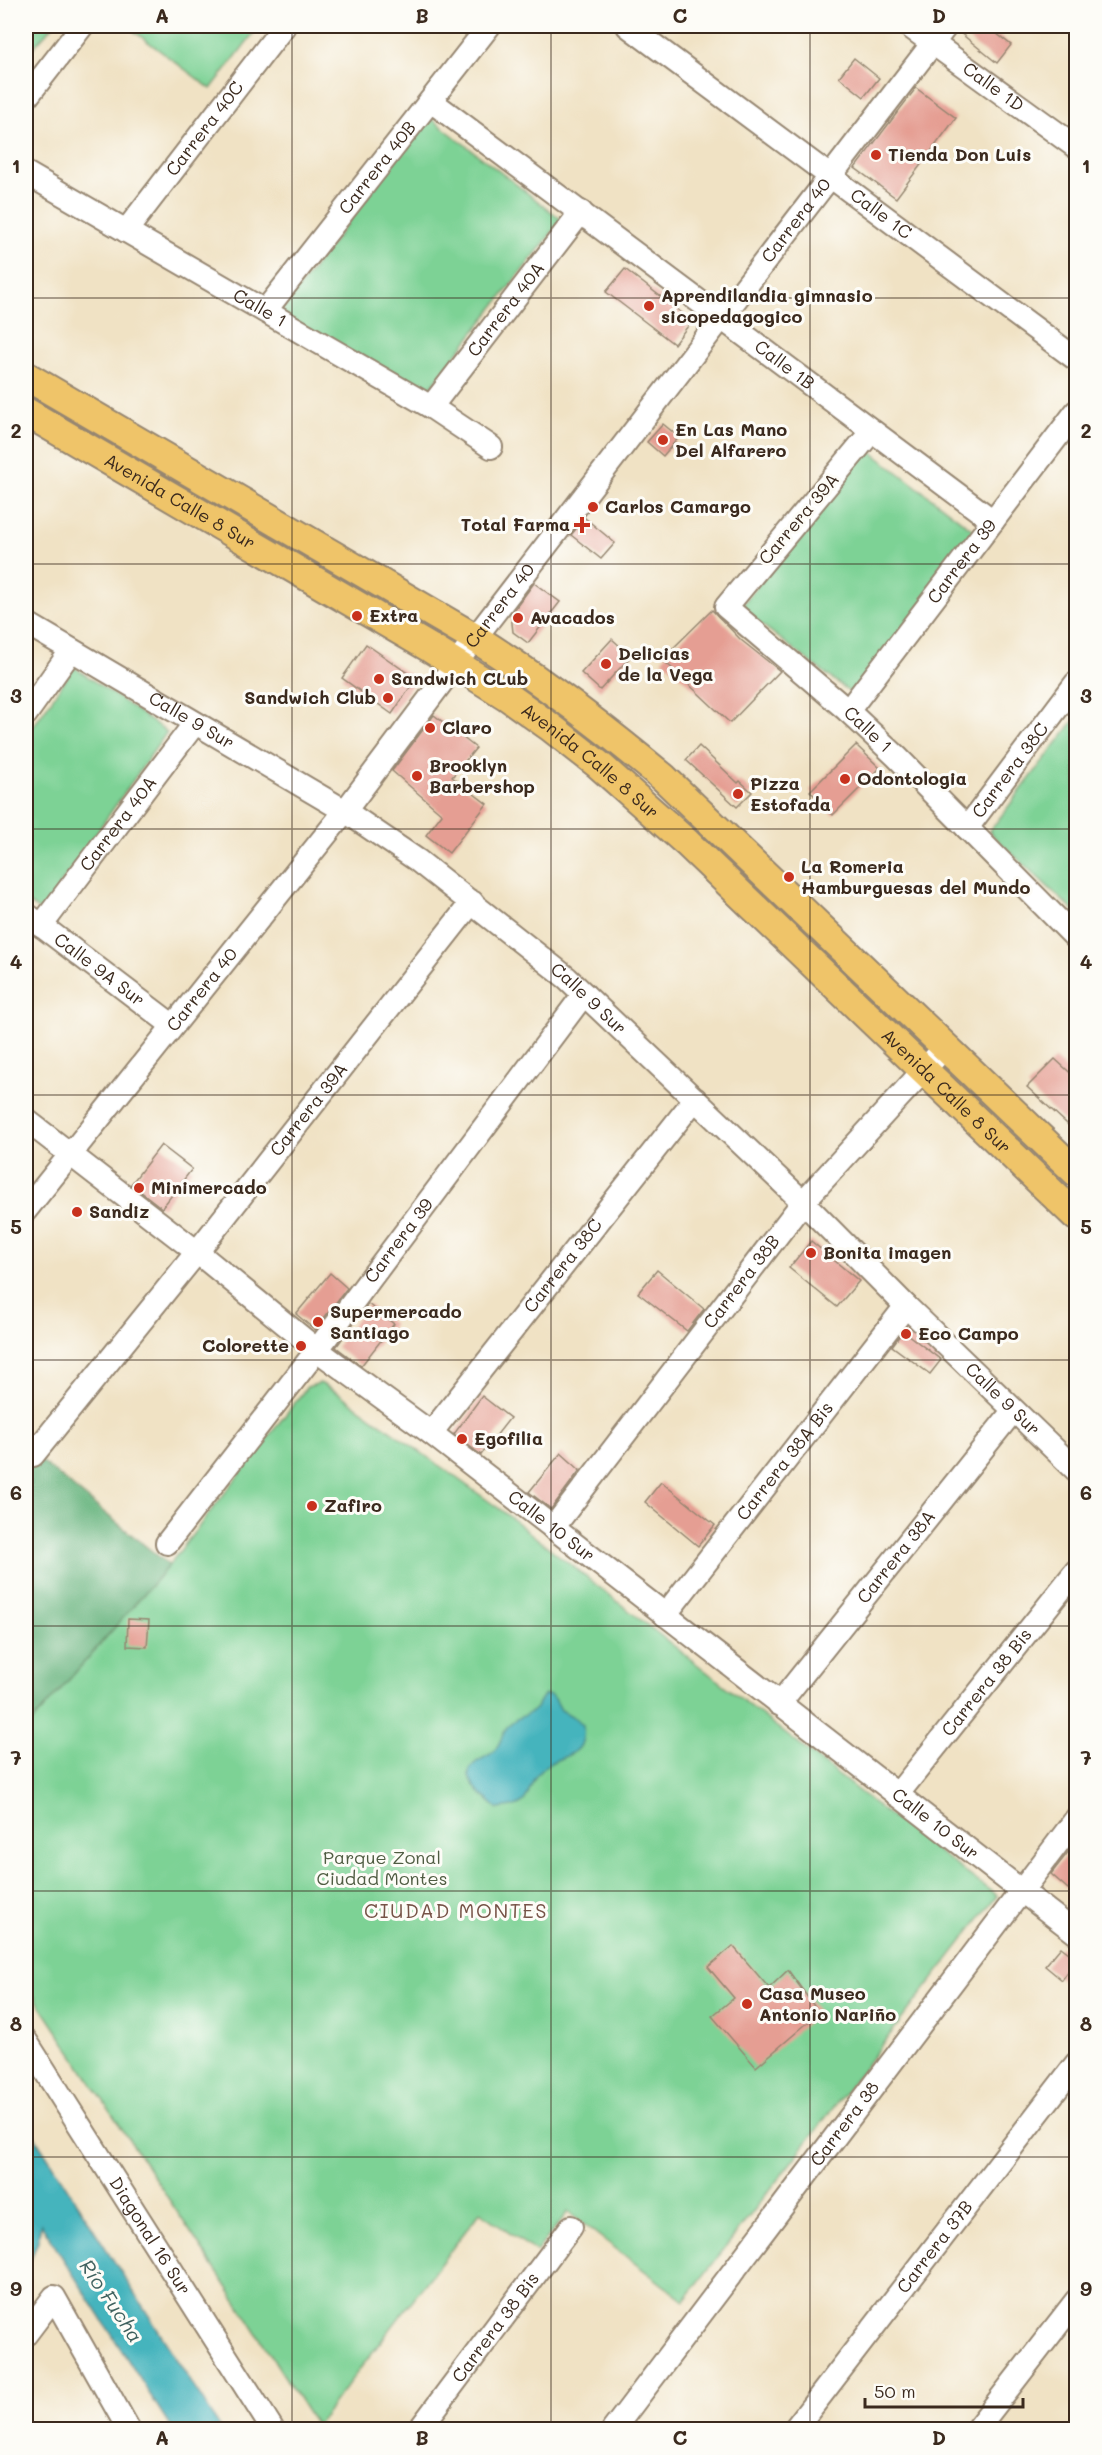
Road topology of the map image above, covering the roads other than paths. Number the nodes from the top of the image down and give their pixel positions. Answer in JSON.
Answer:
{"nodes":[{"id":1,"x":82,"y":26,"type":"edge"},
{"id":2,"x":284,"y":26,"type":"edge"},
{"id":3,"x":489,"y":26,"type":"edge"},
{"id":4,"x":628,"y":26,"type":"edge"},
{"id":5,"x":909,"y":26,"type":"edge"},
{"id":6,"x":939,"y":34,"type":"edge"},
{"id":7,"x":26,"y":98,"type":"edge"},
{"id":8,"x":431,"y":100,"type":"junction"},
{"id":9,"x":1077,"y":147,"type":"edge"},
{"id":10,"x":26,"y":173,"type":"edge"},
{"id":11,"x":830,"y":176,"type":"junction"},
{"id":12,"x":581,"y":212,"type":"junction"},
{"id":13,"x":126,"y":231,"type":"junction"},
{"id":14,"x":265,"y":311,"type":"junction"},
{"id":15,"x":721,"y":318,"type":"junction"},
{"id":16,"x":1077,"y":359,"type":"edge"},
{"id":17,"x":26,"y":376,"type":"edge"},
{"id":18,"x":431,"y":407,"type":"junction"},
{"id":19,"x":26,"y":412,"type":"edge"},
{"id":20,"x":1077,"y":412,"type":"edge"},
{"id":21,"x":872,"y":431,"type":"junction"},
{"id":22,"x":491,"y":447,"type":"dead end"},
{"id":23,"x":993,"y":521,"type":"junction"},
{"id":24,"x":726,"y":607,"type":"joint"},
{"id":25,"x":26,"y":623,"type":"edge"},
{"id":26,"x":475,"y":638,"type":"junction"},
{"id":27,"x":71,"y":651,"type":"junction"},
{"id":28,"x":456,"y":663,"type":"junction"},
{"id":29,"x":1077,"y":683,"type":"edge"},
{"id":30,"x":848,"y":711,"type":"junction"},
{"id":31,"x":26,"y":714,"type":"edge"},
{"id":32,"x":195,"y":723,"type":"junction"},
{"id":33,"x":345,"y":811,"type":"junction"},
{"id":34,"x":967,"y":828,"type":"junction"},
{"id":35,"x":472,"y":902,"type":"junction"},
{"id":36,"x":33,"y":920,"type":"edge"},
{"id":37,"x":1077,"y":939,"type":"edge"},
{"id":38,"x":584,"y":994,"type":"junction"},
{"id":39,"x":172,"y":1025,"type":"junction"},
{"id":40,"x":945,"y":1047,"type":"junction"},
{"id":41,"x":924,"y":1070,"type":"junction"},
{"id":42,"x":695,"y":1099,"type":"junction"},
{"id":43,"x":26,"y":1120,"type":"edge"},
{"id":44,"x":69,"y":1154,"type":"junction"},
{"id":45,"x":1077,"y":1172,"type":"edge"},
{"id":46,"x":803,"y":1202,"type":"junction"},
{"id":47,"x":26,"y":1210,"type":"edge"},
{"id":48,"x":1075,"y":1211,"type":"edge"},
{"id":49,"x":197,"y":1252,"type":"junction"},
{"id":50,"x":906,"y":1306,"type":"junction"},
{"id":51,"x":317,"y":1350,"type":"junction"},
{"id":52,"x":1013,"y":1411,"type":"junction"},
{"id":53,"x":431,"y":1433,"type":"junction"},
{"id":54,"x":33,"y":1455,"type":"dead end"},
{"id":55,"x":1077,"y":1470,"type":"edge"},
{"id":56,"x":553,"y":1528,"type":"junction"},
{"id":57,"x":167,"y":1543,"type":"dead end"},
{"id":58,"x":1077,"y":1571,"type":"edge"},
{"id":59,"x":665,"y":1615,"type":"junction"},
{"id":60,"x":779,"y":1704,"type":"junction"},
{"id":61,"x":897,"y":1795,"type":"junction"},
{"id":62,"x":1077,"y":1819,"type":"edge"},
{"id":63,"x":1021,"y":1891,"type":"junction"},
{"id":64,"x":1077,"y":1934,"type":"edge"},
{"id":65,"x":26,"y":2041,"type":"edge"},
{"id":66,"x":1077,"y":2064,"type":"edge"},
{"id":67,"x":571,"y":2227,"type":"dead end"},
{"id":68,"x":1077,"y":2301,"type":"edge"},
{"id":69,"x":26,"y":2334,"type":"edge"},
{"id":70,"x":129,"y":2430,"type":"edge"},
{"id":71,"x":273,"y":2430,"type":"edge"},
{"id":72,"x":420,"y":2430,"type":"edge"},
{"id":73,"x":613,"y":2430,"type":"edge"},
{"id":74,"x":794,"y":2430,"type":"edge"},
{"id":75,"x":976,"y":2430,"type":"edge"}],
"edges":[{"from":1,"to":7,"type":"street"},
{"from":2,"to":13,"type":"street","name":"Carrera 40C"},
{"from":3,"to":8,"type":"street","name":"Carrera 40B"},
{"from":4,"to":11,"type":"street","name":"Calle 1C"},
{"from":5,"to":6,"type":"street","name":"Calle 1D"},
{"from":6,"to":9,"type":"street","name":"Calle 1D"},
{"from":6,"to":11,"type":"street","name":"Carrera 40"},
{"from":8,"to":12,"type":"street","name":"Calle 1B"},
{"from":8,"to":14,"type":"street","name":"Carrera 40B"},
{"from":10,"to":13,"type":"street","name":"Calle 1"},
{"from":11,"to":15,"type":"street","name":"Carrera 40"},
{"from":11,"to":16,"type":"street","name":"Calle 1C"},
{"from":12,"to":15,"type":"street","name":"Calle 1B"},
{"from":12,"to":18,"type":"street","name":"Carrera 40A"},
{"from":13,"to":14,"type":"street","name":"Calle 1"},
{"from":14,"to":18,"type":"street","name":"Calle 1"},
{"from":15,"to":21,"type":"street","name":"Calle 1B"},
{"from":15,"to":26,"type":"street","name":"Carrera 40"},
{"from":17,"to":26,"type":"main road","name":"Avenida Calle 8 Sur"},
{"from":18,"to":22,"type":"street","name":"Calle 1"},
{"from":19,"to":28,"type":"main road","name":"Avenida Calle 8 Sur"},
{"from":20,"to":23,"type":"street","name":"Carrera 39"},
{"from":21,"to":23,"type":"street","name":"Calle 1B"},
{"from":21,"to":24,"type":"street","name":"Carrera 39A"},
{"from":23,"to":30,"type":"street","name":"Carrera 39"},
{"from":24,"to":30,"type":"street","name":"Calle 1"},
{"from":25,"to":27,"type":"street","name":"Calle 9 Sur"},
{"from":26,"to":28,"type":"street","name":"Carrera 40"},
{"from":26,"to":40,"type":"main road","name":"Avenida Calle 8 Sur"},
{"from":27,"to":31,"type":"street"},
{"from":27,"to":32,"type":"street","name":"Calle 9 Sur"},
{"from":28,"to":33,"type":"street","name":"Carrera 40"},
{"from":28,"to":41,"type":"main road","name":"Avenida Calle 8 Sur"},
{"from":29,"to":34,"type":"street","name":"Carrera 38C"},
{"from":30,"to":34,"type":"street","name":"Calle 1"},
{"from":32,"to":33,"type":"street","name":"Calle 9 Sur"},
{"from":32,"to":36,"type":"street","name":"Carrera 40A"},
{"from":33,"to":35,"type":"street","name":"Calle 9 Sur"},
{"from":33,"to":39,"type":"street","name":"Carrera 40"},
{"from":34,"to":37,"type":"street","name":"Calle 1"},
{"from":35,"to":38,"type":"street","name":"Calle 9 Sur"},
{"from":35,"to":49,"type":"street","name":"Carrera 39A"},
{"from":36,"to":39,"type":"street","name":"Calle 9A Sur"},
{"from":38,"to":42,"type":"street","name":"Calle 9 Sur"},
{"from":38,"to":51,"type":"street","name":"Carrera 39"},
{"from":39,"to":44,"type":"street","name":"Carrera 40"},
{"from":40,"to":41,"type":"street","name":"Carrera 38B"},
{"from":40,"to":45,"type":"main road","name":"Avenida Calle 8 Sur"},
{"from":41,"to":46,"type":"street","name":"Carrera 38B"},
{"from":41,"to":48,"type":"main road","name":"Avenida Calle 8 Sur"},
{"from":42,"to":46,"type":"street","name":"Calle 9 Sur"},
{"from":42,"to":53,"type":"street","name":"Carrera 38C"},
{"from":43,"to":44,"type":"street","name":"Calle 10 Sur"},
{"from":44,"to":47,"type":"street","name":"Carrera 40"},
{"from":44,"to":49,"type":"street","name":"Calle 10 Sur"},
{"from":46,"to":50,"type":"street","name":"Calle 9 Sur"},
{"from":46,"to":56,"type":"street","name":"Carrera 38B"},
{"from":49,"to":51,"type":"street","name":"Calle 10 Sur"},
{"from":49,"to":54,"type":"street","name":"Carrera 39A"},
{"from":50,"to":52,"type":"street","name":"Calle 9 Sur"},
{"from":50,"to":59,"type":"street","name":"Carrera 38A Bis"},
{"from":51,"to":53,"type":"street","name":"Calle 10 Sur"},
{"from":51,"to":57,"type":"street","name":"Carrera 39"},
{"from":52,"to":55,"type":"street","name":"Calle 9 Sur"},
{"from":52,"to":60,"type":"street","name":"Carrera 38A"},
{"from":53,"to":56,"type":"street","name":"Calle 10 Sur"},
{"from":56,"to":59,"type":"street","name":"Calle 10 Sur"},
{"from":58,"to":61,"type":"street","name":"Carrera 38 Bis"},
{"from":59,"to":60,"type":"street","name":"Calle 10 Sur"},
{"from":60,"to":61,"type":"street","name":"Calle 10 Sur"},
{"from":61,"to":63,"type":"street","name":"Calle 10 Sur"},
{"from":62,"to":63,"type":"street","name":"Carrera 38"},
{"from":63,"to":64,"type":"street","name":"Calle 10 Sur"},
{"from":63,"to":73,"type":"street","name":"Carrera 38"},
{"from":65,"to":71,"type":"street","name":"Diagonal 16 Sur"},
{"from":66,"to":74,"type":"street","name":"Carrera 37B"},
{"from":67,"to":72,"type":"street","name":"Carrera 38 Bis"},
{"from":68,"to":75,"type":"street"},
{"from":69,"to":70,"type":"street"}]}
